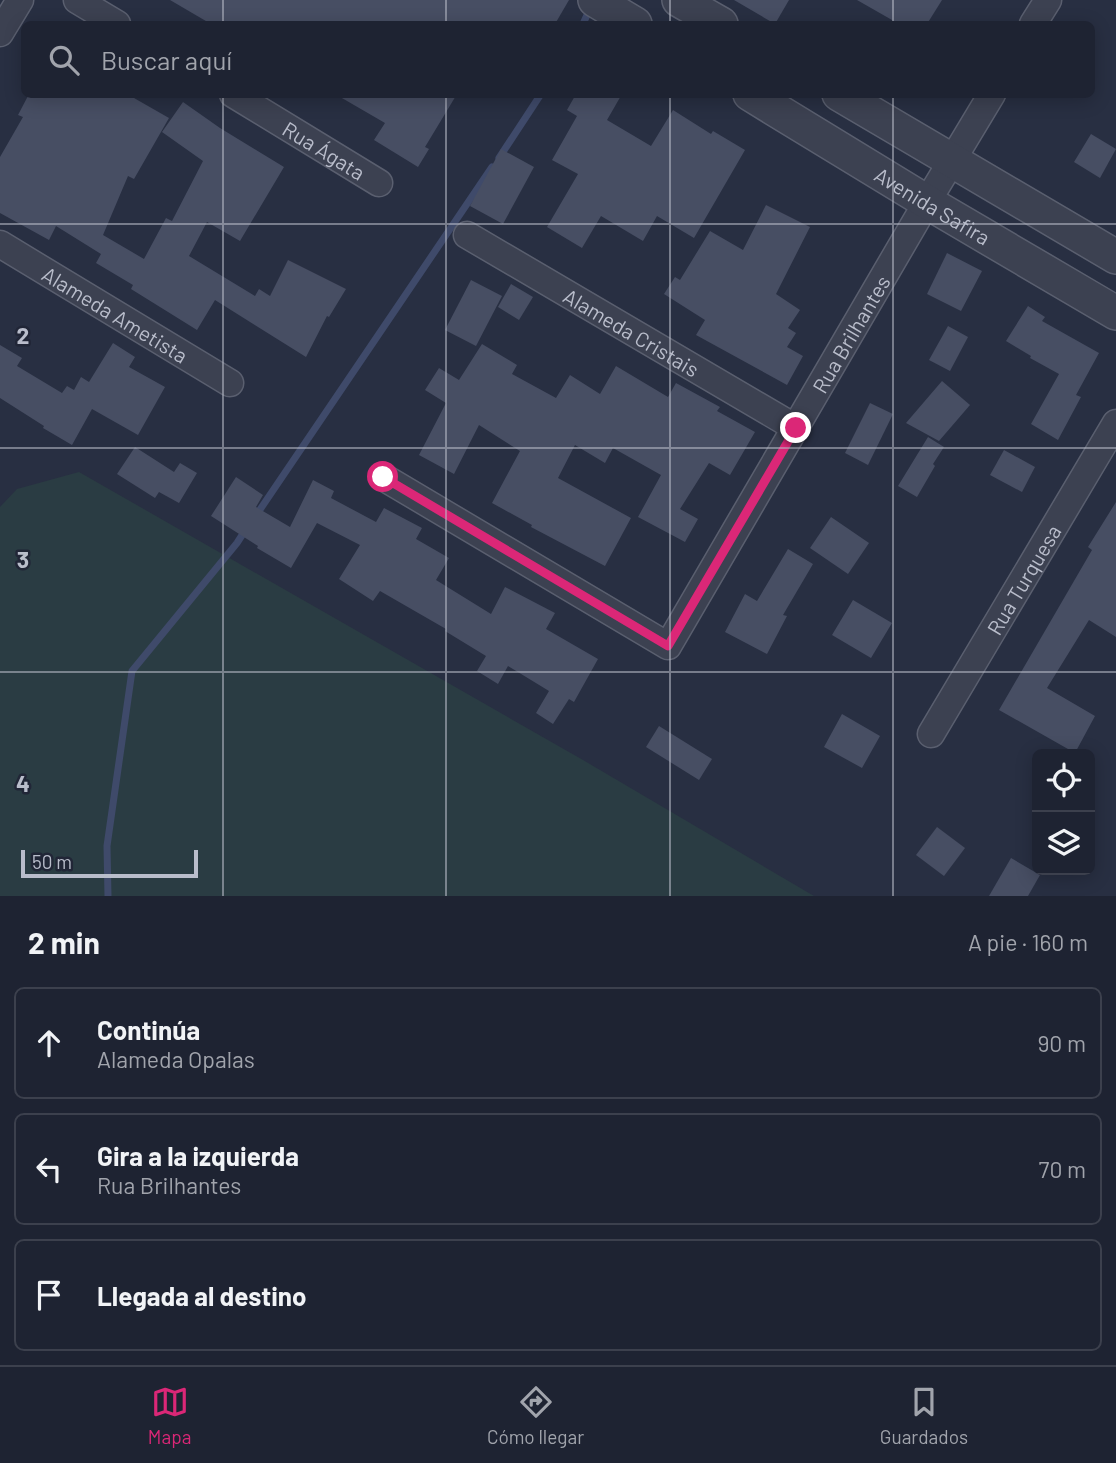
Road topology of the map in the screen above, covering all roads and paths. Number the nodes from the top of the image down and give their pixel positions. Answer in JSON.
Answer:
{"nodes":[{"id":1,"x":20,"y":0,"type":"edge"},
{"id":2,"x":77,"y":0,"type":"edge"},
{"id":3,"x":595,"y":0,"type":"edge"},
{"id":4,"x":679,"y":0,"type":"edge"},
{"id":5,"x":1048,"y":0,"type":"edge"},
{"id":6,"x":112,"y":21,"type":"edge"},
{"id":7,"x":629,"y":21,"type":"edge"},
{"id":8,"x":716,"y":21,"type":"edge"},
{"id":9,"x":1035,"y":21,"type":"edge"},
{"id":10,"x":0,"y":33,"type":"edge"},
{"id":11,"x":240,"y":98,"type":"edge"},
{"id":12,"x":757,"y":98,"type":"edge"},
{"id":13,"x":846,"y":98,"type":"edge"},
{"id":14,"x":990,"y":98,"type":"edge"},
{"id":15,"x":952,"y":161,"type":"junction"},
{"id":16,"x":379,"y":183,"type":"dead end"},
{"id":17,"x":927,"y":202,"type":"junction"},
{"id":18,"x":467,"y":235,"type":"dead end"},
{"id":19,"x":0,"y":244,"type":"edge"},
{"id":20,"x":1116,"y":257,"type":"edge"},
{"id":21,"x":1116,"y":313,"type":"edge"},
{"id":22,"x":230,"y":383,"type":"dead end"},
{"id":23,"x":1116,"y":423,"type":"edge"},
{"id":24,"x":796,"y":428,"type":"junction"},
{"id":25,"x":383,"y":477,"type":"dead end"},
{"id":26,"x":930,"y":734,"type":"dead end"}],
"edges":[{"from":1,"to":10,"type":"street"},
{"from":2,"to":6,"type":"street"},
{"from":3,"to":7,"type":"street"},
{"from":4,"to":8,"type":"street"},
{"from":5,"to":9,"type":"street"},
{"from":11,"to":16,"type":"street","name":"Rua Ágata"},
{"from":12,"to":17,"type":"street","name":"Avenida Safira"},
{"from":13,"to":15,"type":"street"},
{"from":14,"to":15,"type":"street","name":"Rua Brilhantes"},
{"from":15,"to":17,"type":"street","name":"Rua Brilhantes"},
{"from":15,"to":20,"type":"street"},
{"from":17,"to":21,"type":"street","name":"Avenida Safira"},
{"from":17,"to":24,"type":"street","name":"Rua Brilhantes"},
{"from":18,"to":24,"type":"street","name":"Alameda Cristais"},
{"from":19,"to":22,"type":"street","name":"Alameda Ametista"},
{"from":23,"to":26,"type":"street","name":"Rua Turquesa"},
{"from":24,"to":25,"type":"street","name":"Rua Brilhantes"}]}
